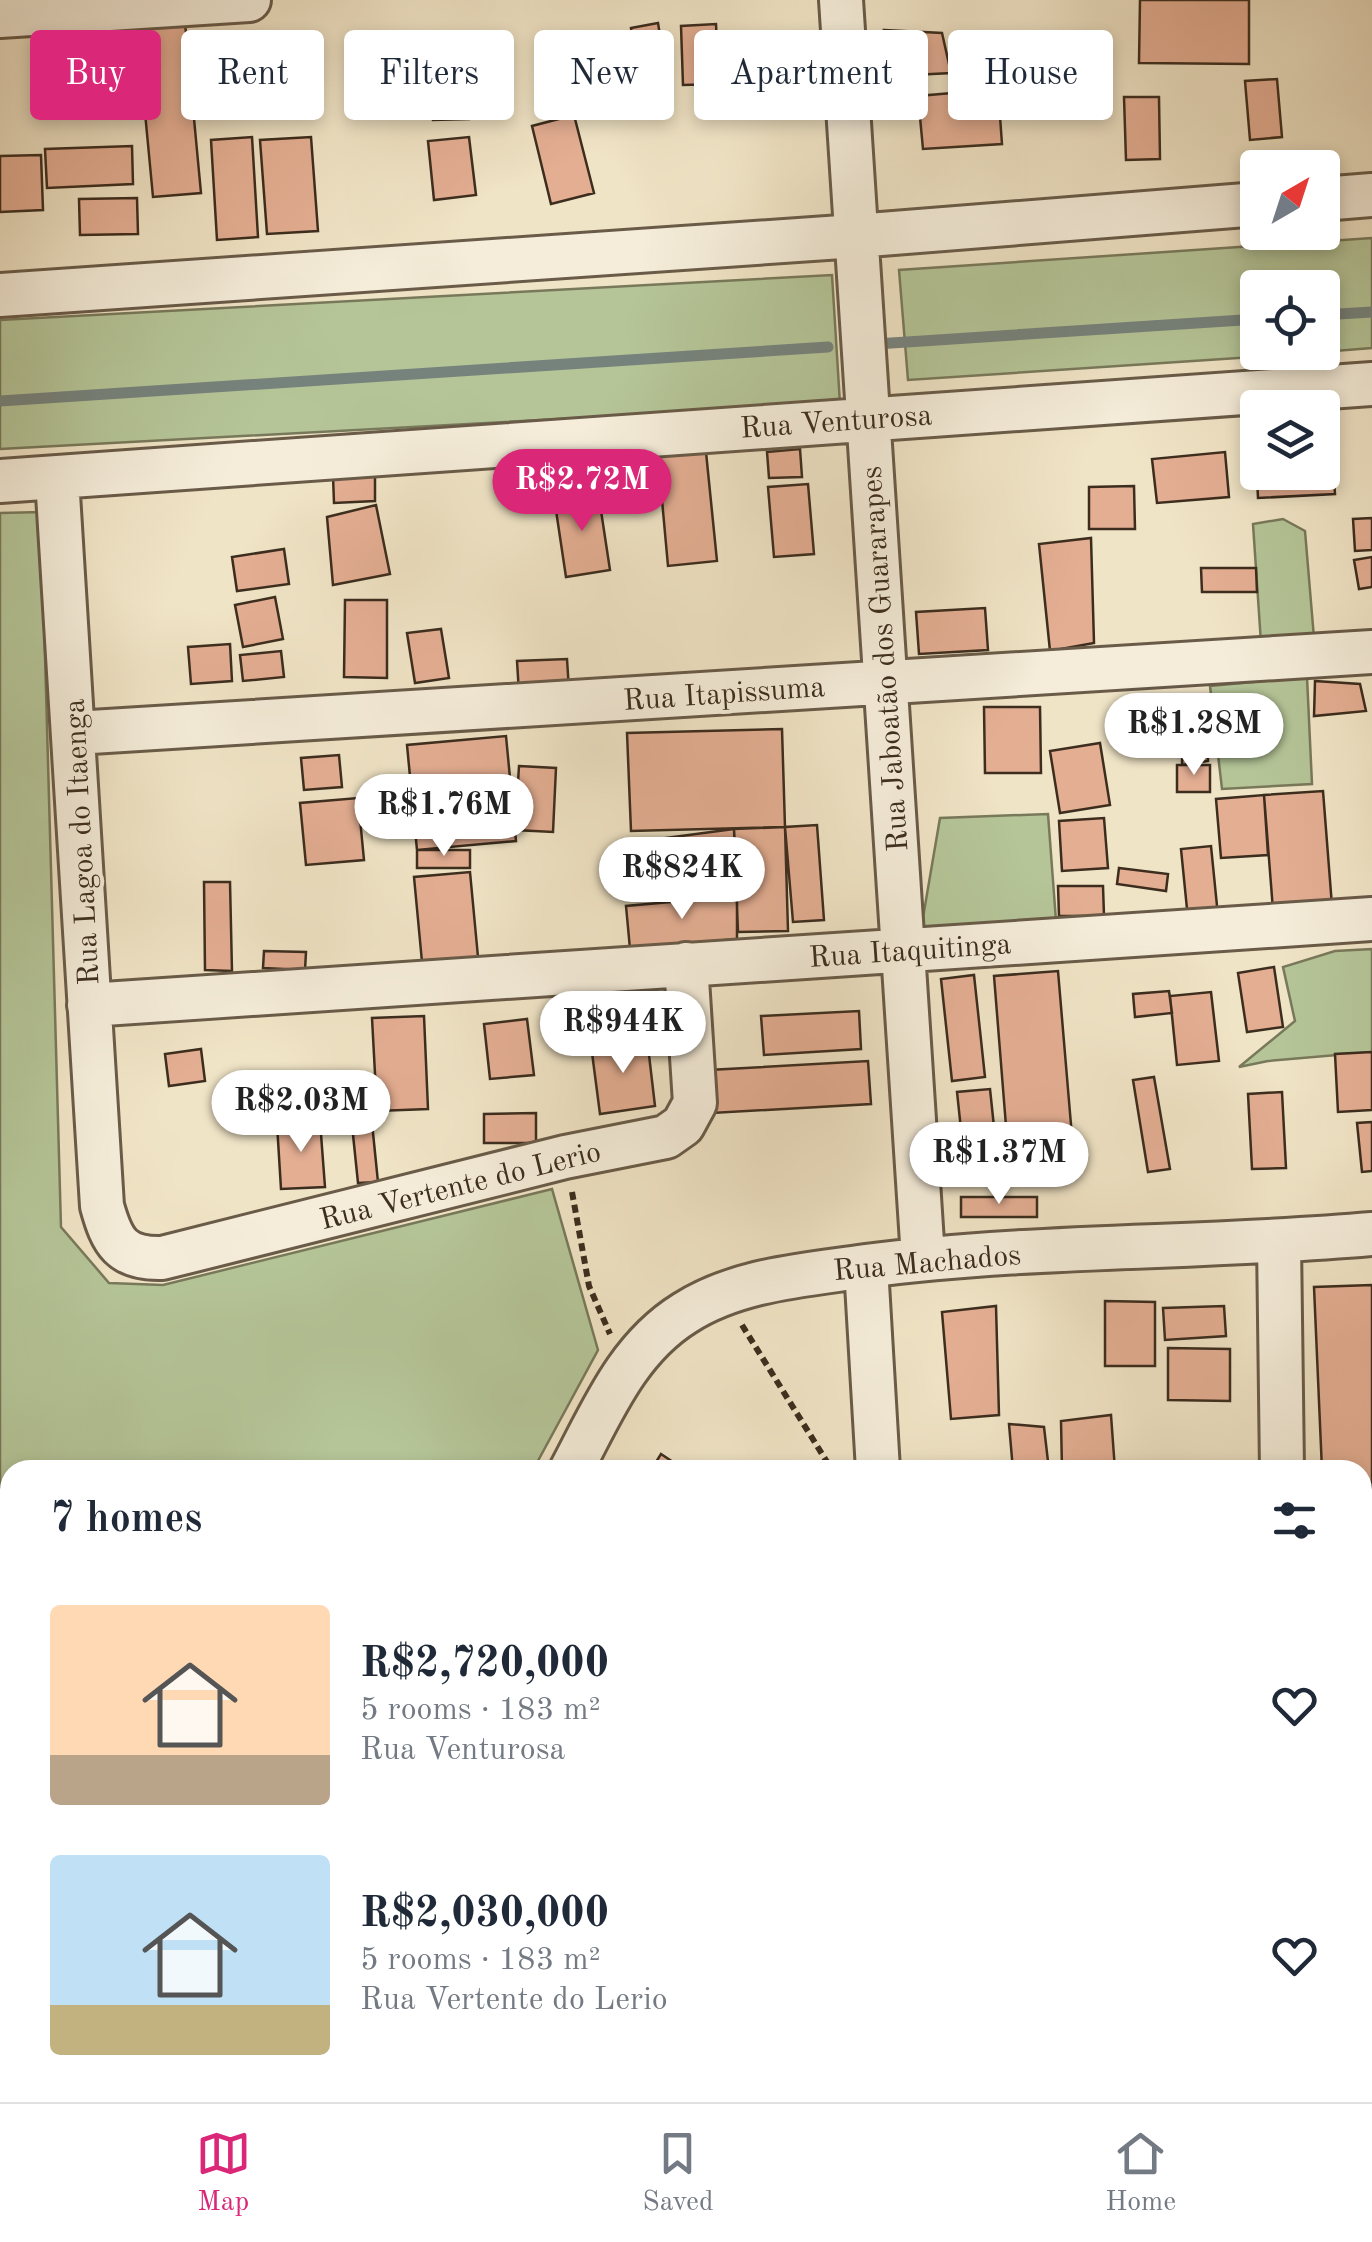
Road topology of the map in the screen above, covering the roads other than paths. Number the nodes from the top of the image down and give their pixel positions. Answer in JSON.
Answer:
{"nodes":[{"id":1,"x":248,"y":0,"type":"edge"},
{"id":2,"x":841,"y":0,"type":"edge"},
{"id":3,"x":0,"y":16,"type":"edge"},
{"id":4,"x":1372,"y":195,"type":"edge"},
{"id":5,"x":1340,"y":198,"type":"edge"},
{"id":6,"x":1240,"y":205,"type":"edge"},
{"id":7,"x":856,"y":236,"type":"junction"},
{"id":8,"x":0,"y":296,"type":"edge"},
{"id":9,"x":1372,"y":384,"type":"edge"},
{"id":10,"x":868,"y":419,"type":"junction"},
{"id":11,"x":57,"y":478,"type":"junction"},
{"id":12,"x":0,"y":481,"type":"edge"},
{"id":13,"x":1372,"y":652,"type":"edge"},
{"id":14,"x":886,"y":682,"type":"junction"},
{"id":15,"x":75,"y":733,"type":"junction"},
{"id":16,"x":1372,"y":919,"type":"edge"},
{"id":17,"x":902,"y":950,"type":"junction"},
{"id":18,"x":686,"y":964,"type":"junction"},
{"id":19,"x":89,"y":1005,"type":"junction"},
{"id":20,"x":102,"y":1206,"type":"joint"},
{"id":21,"x":1372,"y":1234,"type":"edge"},
{"id":22,"x":1279,"y":1242,"type":"junction"},
{"id":23,"x":922,"y":1258,"type":"junction"},
{"id":24,"x":866,"y":1266,"type":"junction"},
{"id":25,"x":576,"y":1460,"type":"edge"},
{"id":26,"x":877,"y":1460,"type":"edge"},
{"id":27,"x":1282,"y":1460,"type":"edge"}],
"edges":[{"from":1,"to":3,"type":"street"},
{"from":2,"to":7,"type":"street","name":"Rua Jaboatão dos Guararapes"},
{"from":4,"to":5,"type":"street"},
{"from":6,"to":7,"type":"street"},
{"from":7,"to":8,"type":"street"},
{"from":7,"to":10,"type":"street","name":"Rua Jaboatão dos Guararapes"},
{"from":9,"to":10,"type":"street","name":"Rua Venturosa"},
{"from":10,"to":11,"type":"street","name":"Rua Venturosa"},
{"from":10,"to":14,"type":"street","name":"Rua Jaboatão dos Guararapes"},
{"from":11,"to":12,"type":"street","name":"Rua Venturosa"},
{"from":11,"to":15,"type":"street","name":"Rua Lagoa do Itaenga"},
{"from":13,"to":14,"type":"street","name":"Rua Itapissuma"},
{"from":14,"to":15,"type":"street","name":"Rua Itapissuma"},
{"from":14,"to":17,"type":"street","name":"Rua Jaboatão dos Guararapes"},
{"from":15,"to":19,"type":"street","name":"Rua Lagoa do Itaenga"},
{"from":16,"to":17,"type":"street","name":"Rua Itaquitinga"},
{"from":17,"to":18,"type":"street","name":"Rua Itaquitinga"},
{"from":17,"to":23,"type":"street","name":"Rua Jaboatão dos Guararapes"},
{"from":18,"to":19,"type":"street","name":"Rua Itaquitinga"},
{"from":18,"to":20,"type":"street","name":"Rua Vertente do Lerio"},
{"from":19,"to":20,"type":"street","name":"Rua Lagoa do Itaenga"},
{"from":21,"to":22,"type":"street","name":"Rua Machados"},
{"from":22,"to":23,"type":"street","name":"Rua Machados"},
{"from":22,"to":27,"type":"street"},
{"from":23,"to":24,"type":"street","name":"Rua Machados"},
{"from":24,"to":25,"type":"street","name":"Rua Machados"},
{"from":24,"to":26,"type":"street"}]}
